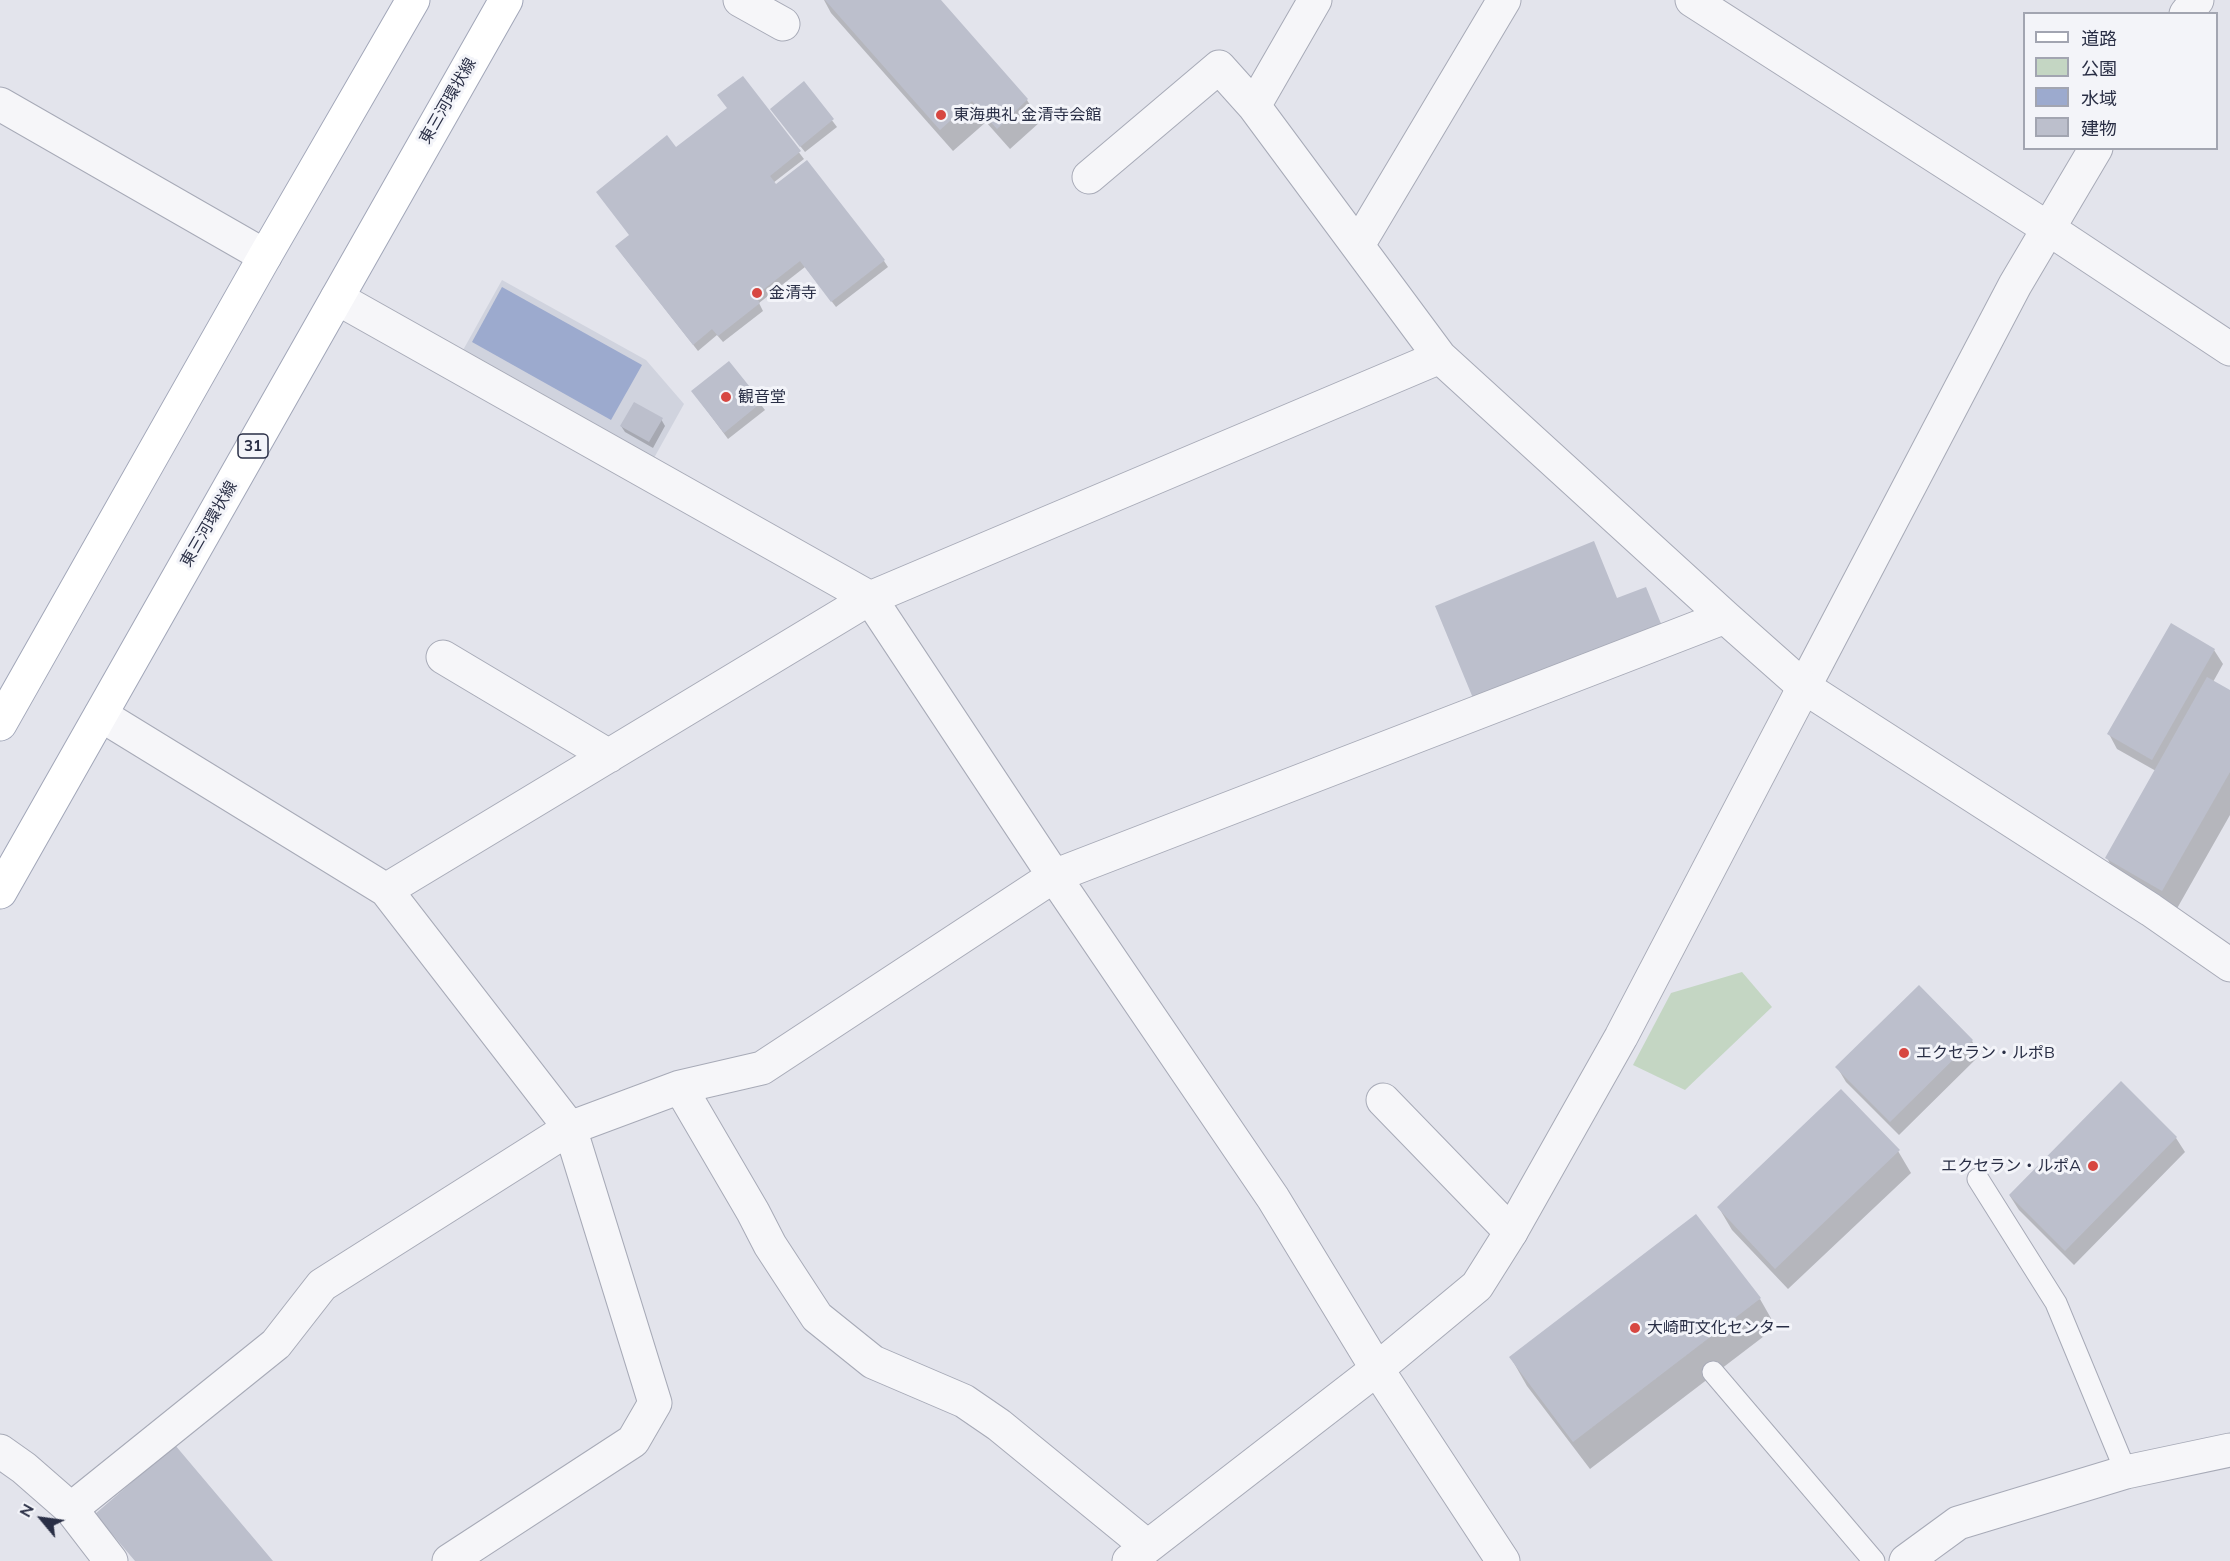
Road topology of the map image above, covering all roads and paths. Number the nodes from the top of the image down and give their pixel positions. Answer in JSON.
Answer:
{"nodes":[{"id":1,"x":413,"y":0,"type":"edge"},
{"id":2,"x":506,"y":0,"type":"edge"},
{"id":3,"x":741,"y":0,"type":"edge"},
{"id":4,"x":1315,"y":0,"type":"edge"},
{"id":5,"x":1504,"y":0,"type":"edge"},
{"id":6,"x":1692,"y":0,"type":"edge"},
{"id":7,"x":2197,"y":0,"type":"edge"},
{"id":8,"x":2188,"y":12,"type":"edge"},
{"id":9,"x":783,"y":24,"type":"dead end"},
{"id":10,"x":0,"y":104,"type":"edge"},
{"id":11,"x":1254,"y":106,"type":"junction"},
{"id":12,"x":2095,"y":150,"type":"edge"},
{"id":13,"x":1089,"y":177,"type":"dead end"},
{"id":14,"x":2049,"y":229,"type":"junction"},
{"id":15,"x":1358,"y":245,"type":"junction"},
{"id":16,"x":265,"y":256,"type":"junction"},
{"id":17,"x":337,"y":298,"type":"junction"},
{"id":18,"x":2230,"y":350,"type":"edge"},
{"id":19,"x":1440,"y":357,"type":"junction"},
{"id":20,"x":870,"y":598,"type":"junction"},
{"id":21,"x":1725,"y":617,"type":"junction"},
{"id":22,"x":442,"y":657,"type":"dead end"},
{"id":23,"x":1804,"y":687,"type":"junction"},
{"id":24,"x":101,"y":715,"type":"junction"},
{"id":25,"x":0,"y":724,"type":"edge"},
{"id":26,"x":609,"y":756,"type":"junction"},
{"id":27,"x":1054,"y":876,"type":"junction"},
{"id":28,"x":386,"y":890,"type":"junction"},
{"id":29,"x":0,"y":892,"type":"edge"},
{"id":30,"x":2230,"y":965,"type":"edge"},
{"id":31,"x":680,"y":1087,"type":"junction"},
{"id":32,"x":1383,"y":1100,"type":"dead end"},
{"id":33,"x":570,"y":1128,"type":"junction"},
{"id":34,"x":1978,"y":1179,"type":"dead end"},
{"id":35,"x":1511,"y":1232,"type":"junction"},
{"id":36,"x":1377,"y":1369,"type":"junction"},
{"id":37,"x":1713,"y":1372,"type":"dead end"},
{"id":38,"x":2230,"y":1450,"type":"edge"},
{"id":39,"x":0,"y":1452,"type":"edge"},
{"id":40,"x":2126,"y":1472,"type":"junction"},
{"id":41,"x":71,"y":1509,"type":"junction"},
{"id":42,"x":1138,"y":1554,"type":"edge"},
{"id":43,"x":111,"y":1561,"type":"edge"},
{"id":44,"x":449,"y":1561,"type":"edge"},
{"id":45,"x":1503,"y":1561,"type":"edge"},
{"id":46,"x":1874,"y":1561,"type":"edge"},
{"id":47,"x":1906,"y":1561,"type":"edge"}],
"edges":[{"from":1,"to":16,"type":"main road"},
{"from":2,"to":17,"type":"main road","name":"東三河環状線","number":"31"},
{"from":3,"to":9,"type":"street"},
{"from":4,"to":11,"type":"street"},
{"from":5,"to":15,"type":"street"},
{"from":6,"to":14,"type":"street"},
{"from":7,"to":8,"type":"street"},
{"from":10,"to":16,"type":"street"},
{"from":11,"to":13,"type":"street"},
{"from":11,"to":15,"type":"street"},
{"from":12,"to":14,"type":"street"},
{"from":14,"to":18,"type":"street"},
{"from":14,"to":23,"type":"street"},
{"from":15,"to":19,"type":"street"},
{"from":16,"to":25,"type":"main road"},
{"from":17,"to":20,"type":"street"},
{"from":17,"to":24,"type":"main road","name":"東三河環状線","number":"31"},
{"from":19,"to":20,"type":"street"},
{"from":19,"to":21,"type":"street"},
{"from":20,"to":26,"type":"street"},
{"from":20,"to":27,"type":"street"},
{"from":21,"to":23,"type":"street"},
{"from":21,"to":27,"type":"street"},
{"from":22,"to":26,"type":"street"},
{"from":23,"to":30,"type":"street"},
{"from":23,"to":35,"type":"street"},
{"from":24,"to":28,"type":"street"},
{"from":24,"to":29,"type":"main road","name":"東三河環状線","number":"31"},
{"from":26,"to":28,"type":"street"},
{"from":27,"to":31,"type":"street"},
{"from":27,"to":36,"type":"street"},
{"from":28,"to":33,"type":"street"},
{"from":31,"to":33,"type":"street"},
{"from":31,"to":42,"type":"street"},
{"from":32,"to":35,"type":"street"},
{"from":33,"to":41,"type":"street"},
{"from":33,"to":44,"type":"street"},
{"from":34,"to":40,"type":"lane"},
{"from":35,"to":36,"type":"street"},
{"from":36,"to":42,"type":"street"},
{"from":36,"to":45,"type":"street"},
{"from":37,"to":46,"type":"lane"},
{"from":38,"to":40,"type":"street"},
{"from":39,"to":41,"type":"street"},
{"from":40,"to":47,"type":"street"},
{"from":41,"to":43,"type":"street"}]}
